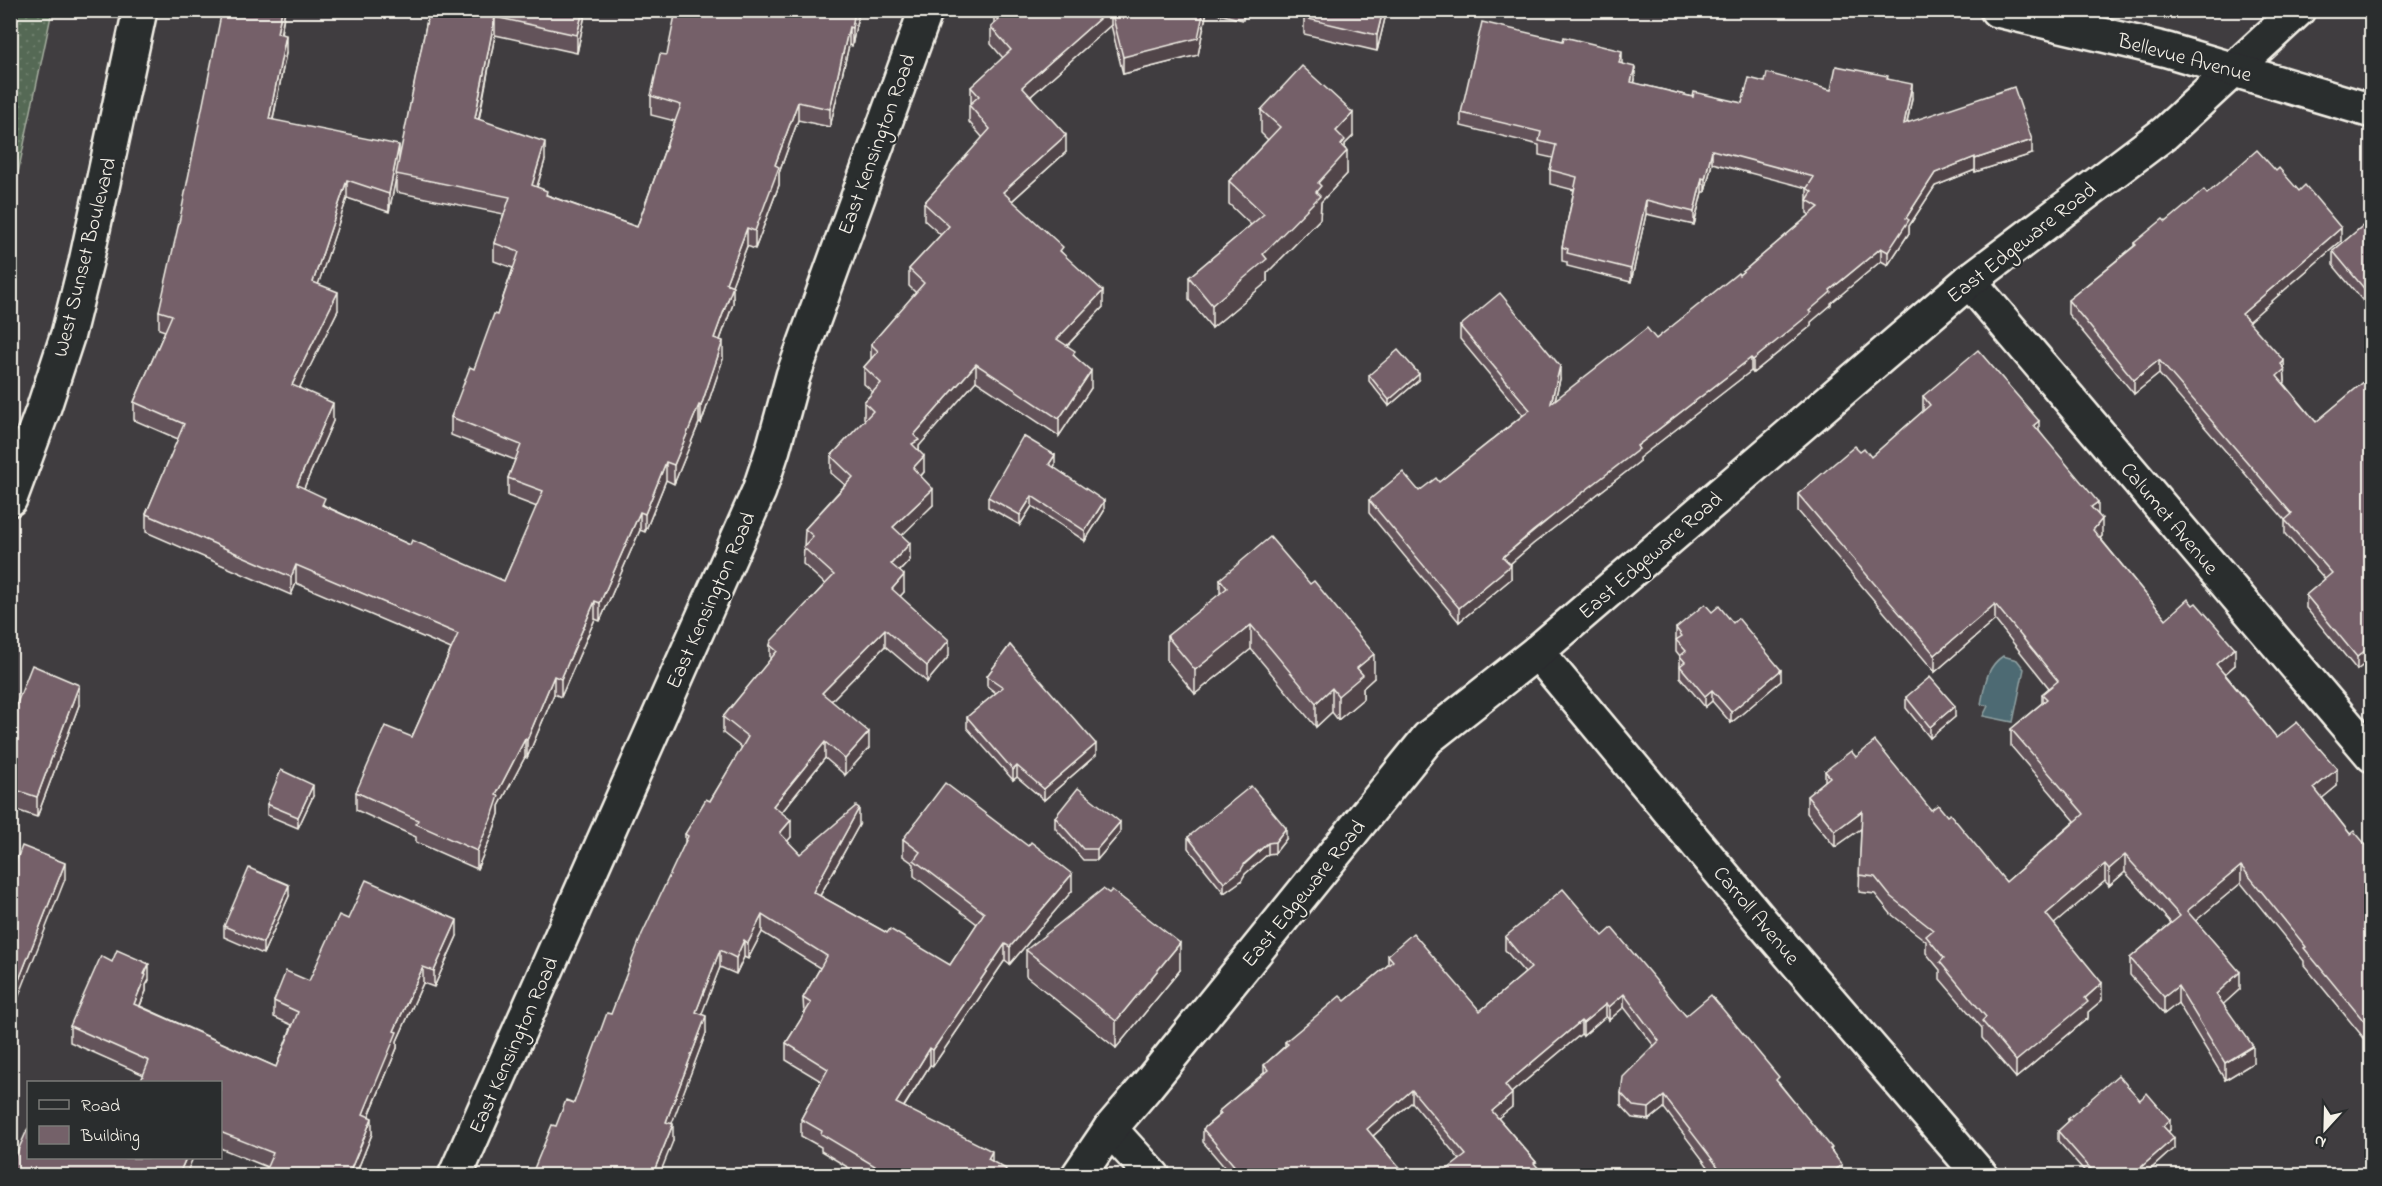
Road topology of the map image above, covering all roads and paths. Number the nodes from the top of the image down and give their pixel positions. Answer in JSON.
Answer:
{"nodes":[{"id":1,"x":140,"y":10,"type":"edge"},
{"id":2,"x":926,"y":10,"type":"edge"},
{"id":3,"x":1997,"y":10,"type":"edge"},
{"id":4,"x":2298,"y":10,"type":"edge"},
{"id":5,"x":2234,"y":70,"type":"junction"},
{"id":6,"x":2372,"y":111,"type":"edge"},
{"id":7,"x":1969,"y":280,"type":"junction"},
{"id":8,"x":10,"y":499,"type":"edge"},
{"id":9,"x":1537,"y":652,"type":"junction"},
{"id":10,"x":2372,"y":755,"type":"edge"},
{"id":11,"x":1110,"y":1129,"type":"junction"},
{"id":12,"x":455,"y":1176,"type":"edge"},
{"id":13,"x":1078,"y":1176,"type":"edge"},
{"id":14,"x":1153,"y":1176,"type":"edge"},
{"id":15,"x":1981,"y":1176,"type":"edge"}],
"edges":[{"from":1,"to":8,"type":"street","name":"West Sunset Boulevard"},
{"from":2,"to":12,"type":"street","name":"East Kensington Road"},
{"from":3,"to":5,"type":"street","name":"Bellevue Avenue"},
{"from":4,"to":5,"type":"street","name":"East Edgeware Road"},
{"from":5,"to":6,"type":"street","name":"Bellevue Avenue"},
{"from":5,"to":7,"type":"street","name":"East Edgeware Road"},
{"from":7,"to":9,"type":"street","name":"East Edgeware Road"},
{"from":7,"to":10,"type":"street","name":"Calumet Avenue"},
{"from":9,"to":11,"type":"street","name":"East Edgeware Road"},
{"from":9,"to":15,"type":"street","name":"Carroll Avenue"},
{"from":11,"to":13,"type":"street","name":"East Edgeware Road"},
{"from":11,"to":14,"type":"street"}]}
